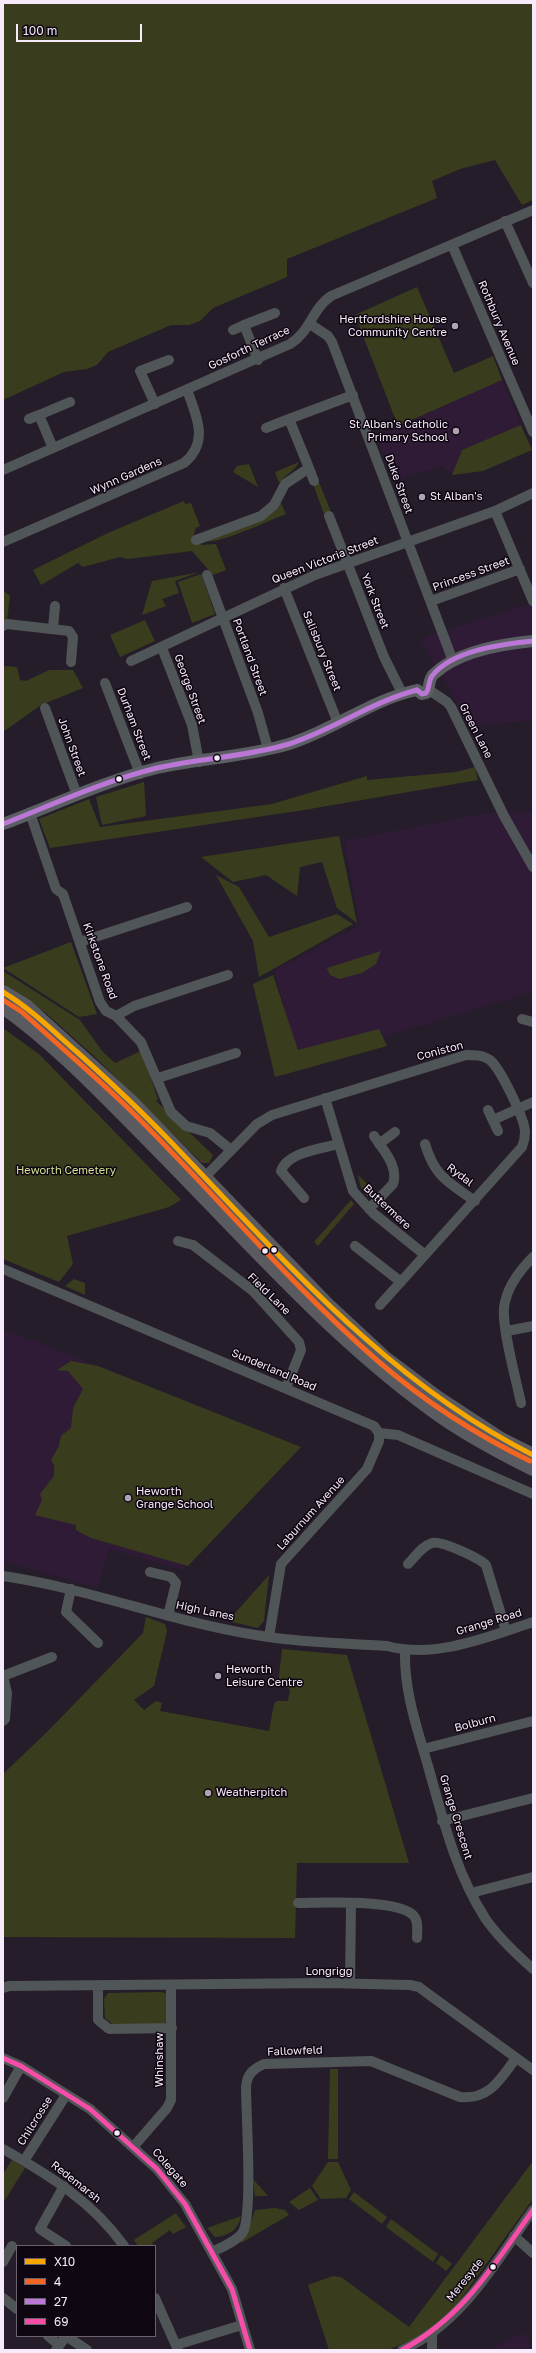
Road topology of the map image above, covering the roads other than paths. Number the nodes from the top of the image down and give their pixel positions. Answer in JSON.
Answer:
{"nodes":[{"id":1,"x":533,"y":210,"type":"edge"},
{"id":2,"x":505,"y":221,"type":"junction"},
{"id":3,"x":452,"y":245,"type":"junction"},
{"id":4,"x":533,"y":283,"type":"edge"},
{"id":5,"x":275,"y":313,"type":"dead end"},
{"id":6,"x":310,"y":324,"type":"junction"},
{"id":7,"x":244,"y":325,"type":"junction"},
{"id":8,"x":233,"y":330,"type":"dead end"},
{"id":9,"x":169,"y":360,"type":"dead end"},
{"id":10,"x":258,"y":360,"type":"junction"},
{"id":11,"x":187,"y":390,"type":"junction"},
{"id":12,"x":353,"y":395,"type":"junction"},
{"id":13,"x":70,"y":402,"type":"dead end"},
{"id":14,"x":155,"y":404,"type":"junction"},
{"id":15,"x":289,"y":419,"type":"junction"},
{"id":16,"x":266,"y":428,"type":"dead end"},
{"id":17,"x":533,"y":432,"type":"edge"},
{"id":18,"x":53,"y":448,"type":"junction"},
{"id":19,"x":309,"y":468,"type":"junction"},
{"id":20,"x":3,"y":470,"type":"edge"},
{"id":21,"x":314,"y":481,"type":"dead end"},
{"id":22,"x":533,"y":493,"type":"edge"},
{"id":23,"x":495,"y":511,"type":"junction"},
{"id":24,"x":329,"y":516,"type":"dead end"},
{"id":25,"x":198,"y":536,"type":"dead end"},
{"id":26,"x":407,"y":541,"type":"junction"},
{"id":27,"x":3,"y":542,"type":"edge"},
{"id":28,"x":347,"y":563,"type":"junction"},
{"id":29,"x":520,"y":569,"type":"junction"},
{"id":30,"x":206,"y":575,"type":"dead end"},
{"id":31,"x":284,"y":588,"type":"junction"},
{"id":32,"x":532,"y":598,"type":"edge"},
{"id":33,"x":431,"y":601,"type":"junction"},
{"id":34,"x":55,"y":606,"type":"dead end"},
{"id":35,"x":223,"y":617,"type":"junction"},
{"id":36,"x":3,"y":626,"type":"edge"},
{"id":37,"x":53,"y":628,"type":"junction"},
{"id":38,"x":533,"y":641,"type":"edge"},
{"id":39,"x":162,"y":648,"type":"junction"},
{"id":40,"x":453,"y":661,"type":"junction"},
{"id":41,"x":71,"y":662,"type":"dead end"},
{"id":42,"x":131,"y":662,"type":"dead end"},
{"id":43,"x":105,"y":683,"type":"dead end"},
{"id":44,"x":425,"y":688,"type":"junction"},
{"id":45,"x":402,"y":693,"type":"junction"},
{"id":46,"x":45,"y":708,"type":"dead end"},
{"id":47,"x":338,"y":723,"type":"junction"},
{"id":48,"x":268,"y":749,"type":"junction"},
{"id":49,"x":198,"y":762,"type":"junction"},
{"id":50,"x":140,"y":774,"type":"junction"},
{"id":51,"x":77,"y":795,"type":"junction"},
{"id":52,"x":30,"y":812,"type":"junction"},
{"id":53,"x":3,"y":824,"type":"edge"},
{"id":54,"x":533,"y":867,"type":"edge"},
{"id":55,"x":187,"y":907,"type":"dead end"},
{"id":56,"x":80,"y":942,"type":"junction"},
{"id":57,"x":228,"y":975,"type":"dead end"},
{"id":58,"x":3,"y":992,"type":"edge"},
{"id":59,"x":3,"y":1007,"type":"edge"},
{"id":60,"x":116,"y":1016,"type":"junction"},
{"id":61,"x":522,"y":1019,"type":"dead end"},
{"id":62,"x":533,"y":1022,"type":"edge"},
{"id":63,"x":236,"y":1053,"type":"dead end"},
{"id":64,"x":158,"y":1078,"type":"junction"},
{"id":65,"x":325,"y":1098,"type":"junction"},
{"id":66,"x":533,"y":1102,"type":"edge"},
{"id":67,"x":488,"y":1110,"type":"dead end"},
{"id":68,"x":517,"y":1110,"type":"junction"},
{"id":69,"x":493,"y":1120,"type":"junction"},
{"id":70,"x":498,"y":1131,"type":"dead end"},
{"id":71,"x":395,"y":1132,"type":"dead end"},
{"id":72,"x":338,"y":1144,"type":"junction"},
{"id":73,"x":425,"y":1144,"type":"dead end"},
{"id":74,"x":231,"y":1150,"type":"junction"},
{"id":75,"x":205,"y":1176,"type":"junction"},
{"id":76,"x":195,"y":1187,"type":"junction"},
{"id":77,"x":304,"y":1198,"type":"dead end"},
{"id":78,"x":475,"y":1201,"type":"junction"},
{"id":79,"x":369,"y":1209,"type":"junction"},
{"id":80,"x":178,"y":1241,"type":"dead end"},
{"id":81,"x":355,"y":1246,"type":"dead end"},
{"id":82,"x":425,"y":1255,"type":"junction"},
{"id":83,"x":533,"y":1257,"type":"edge"},
{"id":84,"x":3,"y":1269,"type":"edge"},
{"id":85,"x":401,"y":1282,"type":"junction"},
{"id":86,"x":380,"y":1305,"type":"dead end"},
{"id":87,"x":533,"y":1326,"type":"edge"},
{"id":88,"x":507,"y":1331,"type":"junction"},
{"id":89,"x":286,"y":1388,"type":"junction"},
{"id":90,"x":521,"y":1402,"type":"dead end"},
{"id":91,"x":379,"y":1433,"type":"junction"},
{"id":92,"x":533,"y":1455,"type":"edge"},
{"id":93,"x":533,"y":1469,"type":"edge"},
{"id":94,"x":533,"y":1494,"type":"edge"},
{"id":95,"x":408,"y":1564,"type":"dead end"},
{"id":96,"x":150,"y":1572,"type":"dead end"},
{"id":97,"x":3,"y":1576,"type":"edge"},
{"id":98,"x":71,"y":1589,"type":"junction"},
{"id":99,"x":168,"y":1616,"type":"junction"},
{"id":100,"x":533,"y":1622,"type":"edge"},
{"id":101,"x":506,"y":1631,"type":"junction"},
{"id":102,"x":269,"y":1637,"type":"junction"},
{"id":103,"x":98,"y":1643,"type":"dead end"},
{"id":104,"x":404,"y":1651,"type":"junction"},
{"id":105,"x":52,"y":1657,"type":"dead end"},
{"id":106,"x":3,"y":1676,"type":"edge"},
{"id":107,"x":3,"y":1721,"type":"edge"},
{"id":108,"x":533,"y":1721,"type":"edge"},
{"id":109,"x":423,"y":1749,"type":"junction"},
{"id":110,"x":533,"y":1798,"type":"edge"},
{"id":111,"x":442,"y":1821,"type":"junction"},
{"id":112,"x":533,"y":1877,"type":"edge"},
{"id":113,"x":471,"y":1893,"type":"junction"},
{"id":114,"x":298,"y":1903,"type":"dead end"},
{"id":115,"x":351,"y":1904,"type":"junction"},
{"id":116,"x":417,"y":1938,"type":"dead end"},
{"id":117,"x":533,"y":1969,"type":"edge"},
{"id":118,"x":350,"y":1983,"type":"junction"},
{"id":119,"x":171,"y":1985,"type":"junction"},
{"id":120,"x":98,"y":1986,"type":"junction"},
{"id":121,"x":3,"y":1988,"type":"edge"},
{"id":122,"x":172,"y":2028,"type":"junction"},
{"id":123,"x":3,"y":2058,"type":"edge"},
{"id":124,"x":516,"y":2058,"type":"junction"},
{"id":125,"x":21,"y":2066,"type":"junction"},
{"id":126,"x":533,"y":2070,"type":"edge"},
{"id":127,"x":66,"y":2095,"type":"junction"},
{"id":128,"x":3,"y":2098,"type":"edge"},
{"id":129,"x":134,"y":2146,"type":"junction"},
{"id":130,"x":3,"y":2149,"type":"edge"},
{"id":131,"x":24,"y":2161,"type":"junction"},
{"id":132,"x":64,"y":2186,"type":"junction"},
{"id":133,"x":533,"y":2210,"type":"edge"},
{"id":134,"x":514,"y":2236,"type":"junction"},
{"id":135,"x":65,"y":2245,"type":"edge"},
{"id":136,"x":123,"y":2245,"type":"edge"},
{"id":137,"x":12,"y":2246,"type":"dead end"},
{"id":138,"x":212,"y":2252,"type":"junction"},
{"id":139,"x":533,"y":2253,"type":"edge"},
{"id":140,"x":3,"y":2262,"type":"edge"},
{"id":141,"x":3,"y":2298,"type":"edge"},
{"id":142,"x":156,"y":2300,"type":"edge"},
{"id":143,"x":16,"y":2308,"type":"edge"},
{"id":144,"x":242,"y":2325,"type":"junction"},
{"id":145,"x":432,"y":2334,"type":"junction"},
{"id":146,"x":49,"y":2337,"type":"edge"},
{"id":147,"x":65,"y":2337,"type":"edge"},
{"id":148,"x":68,"y":2337,"type":"edge"},
{"id":149,"x":58,"y":2348,"type":"edge"},
{"id":150,"x":177,"y":2348,"type":"edge"},
{"id":151,"x":87,"y":2350,"type":"edge"},
{"id":152,"x":250,"y":2350,"type":"edge"},
{"id":153,"x":402,"y":2350,"type":"edge"},
{"id":154,"x":432,"y":2350,"type":"edge"}],
"edges":[{"from":1,"to":2,"type":"street","name":"Gosforth Terrace"},
{"from":2,"to":3,"type":"street","name":"Gosforth Terrace"},
{"from":2,"to":4,"type":"street"},
{"from":3,"to":6,"type":"street","name":"Gosforth Terrace"},
{"from":3,"to":17,"type":"street","name":"Rothbury Avenue"},
{"from":5,"to":7,"type":"street"},
{"from":6,"to":10,"type":"street","name":"Gosforth Terrace"},
{"from":6,"to":12,"type":"street","name":"Duke Street"},
{"from":7,"to":8,"type":"street"},
{"from":7,"to":10,"type":"street"},
{"from":9,"to":14,"type":"street"},
{"from":10,"to":11,"type":"street","name":"Gosforth Terrace"},
{"from":11,"to":14,"type":"street","name":"Gosforth Terrace"},
{"from":11,"to":27,"type":"street","name":"Wynn Gardens"},
{"from":12,"to":15,"type":"street"},
{"from":12,"to":26,"type":"street","name":"Duke Street"},
{"from":13,"to":18,"type":"street"},
{"from":14,"to":18,"type":"street","name":"Gosforth Terrace"},
{"from":15,"to":16,"type":"street"},
{"from":15,"to":19,"type":"street"},
{"from":18,"to":20,"type":"street","name":"Gosforth Terrace"},
{"from":19,"to":21,"type":"street"},
{"from":19,"to":25,"type":"street"},
{"from":22,"to":23,"type":"street","name":"Queen Victoria Street"},
{"from":23,"to":26,"type":"street","name":"Queen Victoria Street"},
{"from":23,"to":29,"type":"street"},
{"from":24,"to":28,"type":"street","name":"York Street"},
{"from":26,"to":28,"type":"street","name":"Queen Victoria Street"},
{"from":26,"to":33,"type":"street","name":"Duke Street"},
{"from":28,"to":31,"type":"street","name":"Queen Victoria Street"},
{"from":28,"to":45,"type":"street","name":"York Street"},
{"from":29,"to":32,"type":"street"},
{"from":29,"to":33,"type":"street","name":"Princess Street"},
{"from":30,"to":35,"type":"street","name":"Portland Street"},
{"from":31,"to":35,"type":"street","name":"Queen Victoria Street"},
{"from":31,"to":47,"type":"street","name":"Salisbury Street"},
{"from":33,"to":40,"type":"street","name":"Duke Street"},
{"from":34,"to":37,"type":"street"},
{"from":35,"to":39,"type":"street","name":"Queen Victoria Street"},
{"from":35,"to":48,"type":"street","name":"Portland Street"},
{"from":36,"to":37,"type":"street"},
{"from":37,"to":41,"type":"street"},
{"from":38,"to":40,"type":"main road"},
{"from":39,"to":42,"type":"street","name":"Queen Victoria Street"},
{"from":39,"to":49,"type":"street","name":"George Street"},
{"from":40,"to":44,"type":"main road"},
{"from":43,"to":50,"type":"street","name":"Durham Street"},
{"from":44,"to":45,"type":"main road"},
{"from":44,"to":54,"type":"street","name":"Green Lane"},
{"from":45,"to":47,"type":"main road"},
{"from":46,"to":51,"type":"street","name":"John Street"},
{"from":47,"to":48,"type":"main road"},
{"from":48,"to":49,"type":"main road"},
{"from":49,"to":50,"type":"main road"},
{"from":50,"to":51,"type":"main road"},
{"from":51,"to":52,"type":"main road"},
{"from":52,"to":53,"type":"main road"},
{"from":52,"to":56,"type":"street","name":"Kirkstone Road"},
{"from":55,"to":56,"type":"street"},
{"from":56,"to":60,"type":"street","name":"Kirkstone Road"},
{"from":57,"to":60,"type":"street"},
{"from":58,"to":75,"type":"highway"},
{"from":59,"to":76,"type":"highway"},
{"from":60,"to":64,"type":"street","name":"Kirkstone Road"},
{"from":61,"to":62,"type":"street"},
{"from":63,"to":64,"type":"street"},
{"from":64,"to":74,"type":"street","name":"Kirkstone Road"},
{"from":65,"to":68,"type":"street","name":"Coniston"},
{"from":65,"to":72,"type":"street","name":"Buttermere"},
{"from":65,"to":74,"type":"street","name":"Coniston"},
{"from":66,"to":68,"type":"street"},
{"from":67,"to":69,"type":"street"},
{"from":68,"to":69,"type":"street"},
{"from":68,"to":78,"type":"street","name":"Coniston"},
{"from":69,"to":70,"type":"street"},
{"from":71,"to":79,"type":"street"},
{"from":72,"to":77,"type":"street"},
{"from":72,"to":79,"type":"street","name":"Buttermere"},
{"from":73,"to":78,"type":"street","name":"Rydal"},
{"from":74,"to":75,"type":"street","name":"Coniston"},
{"from":75,"to":76,"type":"street","name":"Coniston"},
{"from":75,"to":92,"type":"highway"},
{"from":76,"to":93,"type":"highway"},
{"from":78,"to":82,"type":"street","name":"Coniston"},
{"from":79,"to":82,"type":"street","name":"Buttermere"},
{"from":80,"to":89,"type":"street","name":"Field Lane"},
{"from":81,"to":85,"type":"street"},
{"from":82,"to":85,"type":"street","name":"Coniston"},
{"from":83,"to":88,"type":"street"},
{"from":84,"to":89,"type":"street","name":"Sunderland Road"},
{"from":85,"to":86,"type":"street","name":"Coniston"},
{"from":87,"to":88,"type":"street"},
{"from":88,"to":90,"type":"street"},
{"from":89,"to":91,"type":"street","name":"Sunderland Road"},
{"from":91,"to":94,"type":"street","name":"Sunderland Road"},
{"from":91,"to":102,"type":"street","name":"Laburnum Avenue"},
{"from":95,"to":101,"type":"street"},
{"from":96,"to":99,"type":"street"},
{"from":97,"to":98,"type":"street","name":"High Lanes"},
{"from":98,"to":99,"type":"street","name":"High Lanes"},
{"from":98,"to":103,"type":"street"},
{"from":99,"to":102,"type":"street","name":"High Lanes"},
{"from":100,"to":101,"type":"street","name":"Grange Road"},
{"from":101,"to":104,"type":"street","name":"Grange Road"},
{"from":102,"to":104,"type":"street","name":"High Lanes"},
{"from":104,"to":109,"type":"street","name":"Grange Crescent"},
{"from":105,"to":106,"type":"street"},
{"from":106,"to":107,"type":"street"},
{"from":108,"to":109,"type":"street","name":"Bolburn"},
{"from":109,"to":111,"type":"street","name":"Grange Crescent"},
{"from":110,"to":111,"type":"street"},
{"from":111,"to":113,"type":"street","name":"Grange Crescent"},
{"from":112,"to":113,"type":"street"},
{"from":113,"to":117,"type":"street","name":"Grange Crescent"},
{"from":114,"to":115,"type":"street"},
{"from":115,"to":116,"type":"street"},
{"from":115,"to":118,"type":"street"},
{"from":118,"to":119,"type":"street","name":"Longrigg"},
{"from":118,"to":124,"type":"street","name":"Longrigg"},
{"from":119,"to":120,"type":"street","name":"Longrigg"},
{"from":119,"to":122,"type":"street","name":"Whinshaw"},
{"from":120,"to":121,"type":"street","name":"Longrigg"},
{"from":120,"to":122,"type":"street"},
{"from":122,"to":129,"type":"street","name":"Whinshaw"},
{"from":123,"to":125,"type":"street","name":"Colegate"},
{"from":124,"to":126,"type":"street","name":"Longrigg"},
{"from":124,"to":138,"type":"street","name":"Fallowfeld"},
{"from":125,"to":127,"type":"street","name":"Colegate"},
{"from":125,"to":128,"type":"street"},
{"from":127,"to":129,"type":"street","name":"Colegate"},
{"from":127,"to":131,"type":"street","name":"Chilcrosse"},
{"from":129,"to":138,"type":"street","name":"Colegate"},
{"from":130,"to":131,"type":"street","name":"Redemarsh"},
{"from":131,"to":132,"type":"street","name":"Redemarsh"},
{"from":132,"to":135,"type":"street"},
{"from":132,"to":136,"type":"street","name":"Redemarsh"},
{"from":133,"to":134,"type":"street","name":"Meresyde"},
{"from":134,"to":139,"type":"street"},
{"from":134,"to":145,"type":"street","name":"Meresyde"},
{"from":137,"to":140,"type":"street"},
{"from":138,"to":144,"type":"street","name":"Colegate"},
{"from":141,"to":143,"type":"street"},
{"from":142,"to":150,"type":"street"},
{"from":144,"to":150,"type":"street"},
{"from":144,"to":152,"type":"street","name":"Colegate"},
{"from":145,"to":153,"type":"street","name":"Meresyde"},
{"from":145,"to":154,"type":"street"},
{"from":146,"to":149,"type":"street"},
{"from":147,"to":149,"type":"street"},
{"from":148,"to":151,"type":"street"}]}
